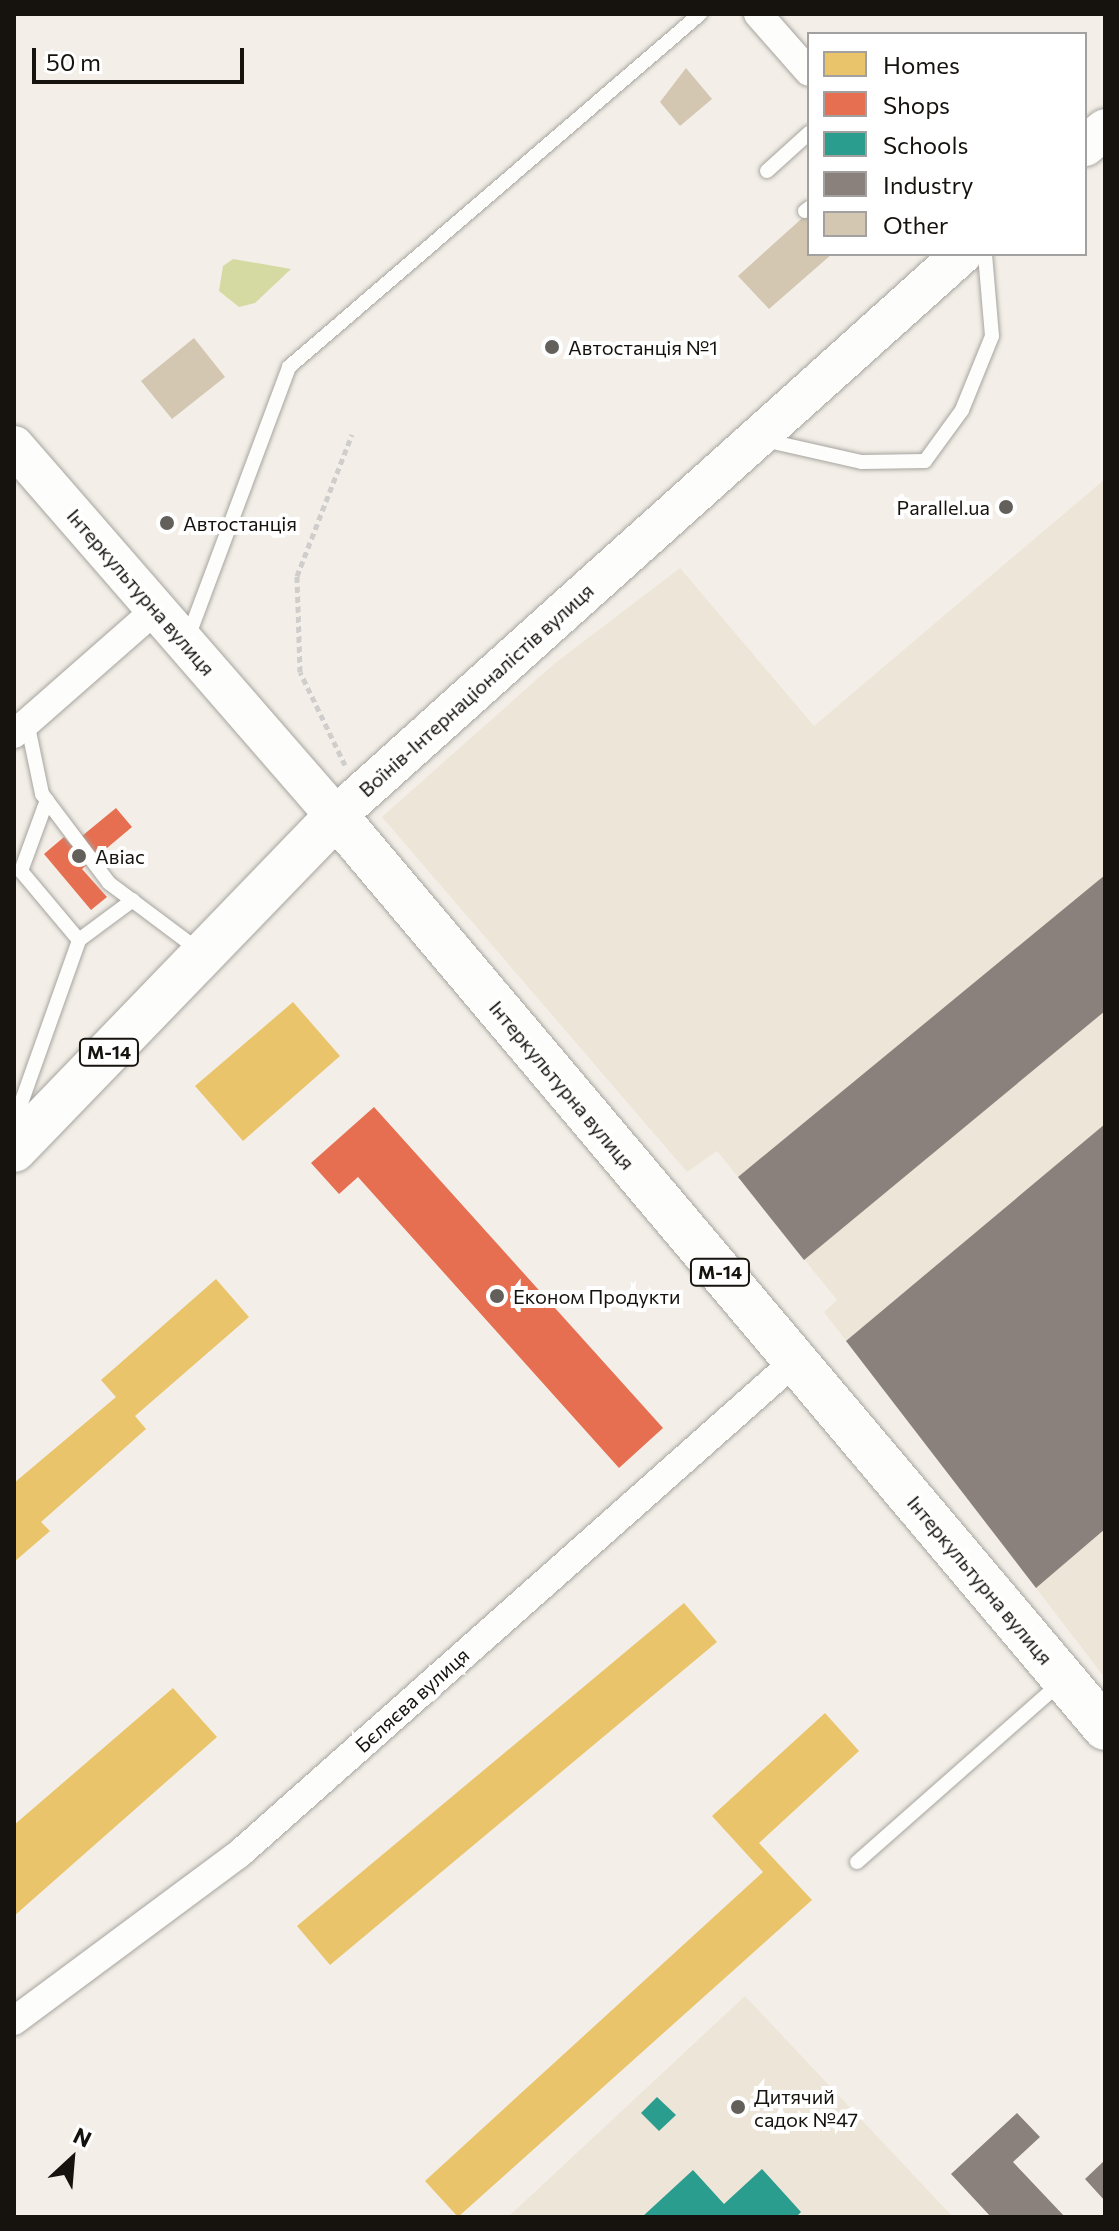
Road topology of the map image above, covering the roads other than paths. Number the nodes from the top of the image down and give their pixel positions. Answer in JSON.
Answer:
{"nodes":[{"id":1,"x":700,"y":14,"type":"edge"},
{"id":2,"x":758,"y":14,"type":"edge"},
{"id":3,"x":807,"y":70,"type":"edge"},
{"id":4,"x":1105,"y":129,"type":"edge"},
{"id":5,"x":807,"y":135,"type":"edge"},
{"id":6,"x":1087,"y":144,"type":"edge"},
{"id":7,"x":767,"y":171,"type":"dead end"},
{"id":8,"x":960,"y":256,"type":"edge"},
{"id":9,"x":985,"y":256,"type":"edge"},
{"id":10,"x":756,"y":439,"type":"junction"},
{"id":11,"x":14,"y":446,"type":"edge"},
{"id":12,"x":155,"y":610,"type":"junction"},
{"id":13,"x":185,"y":644,"type":"junction"},
{"id":14,"x":20,"y":728,"type":"edge"},
{"id":15,"x":47,"y":800,"type":"junction"},
{"id":16,"x":348,"y":805,"type":"junction"},
{"id":17,"x":133,"y":900,"type":"junction"},
{"id":18,"x":79,"y":940,"type":"junction"},
{"id":19,"x":204,"y":953,"type":"junction"},
{"id":20,"x":14,"y":1123,"type":"edge"},
{"id":21,"x":14,"y":1150,"type":"edge"},
{"id":22,"x":795,"y":1361,"type":"junction"},
{"id":23,"x":1064,"y":1680,"type":"junction"},
{"id":24,"x":1105,"y":1728,"type":"edge"},
{"id":25,"x":857,"y":1862,"type":"dead end"},
{"id":26,"x":14,"y":2021,"type":"edge"}],
"edges":[{"from":1,"to":13,"type":"lane"},
{"from":2,"to":3,"type":"street"},
{"from":4,"to":6,"type":"main road"},
{"from":5,"to":7,"type":"lane"},
{"from":8,"to":10,"type":"main road","name":"Воїнів-Інтернаціоналістів вулиця"},
{"from":9,"to":10,"type":"lane"},
{"from":10,"to":16,"type":"main road","name":"Воїнів-Інтернаціоналістів вулиця"},
{"from":11,"to":12,"type":"main road","name":"Інтеркультурна вулиця"},
{"from":12,"to":13,"type":"main road","name":"Інтеркультурна вулиця"},
{"from":12,"to":14,"type":"street"},
{"from":13,"to":16,"type":"main road","name":"Інтеркультурна вулиця"},
{"from":14,"to":15,"type":"lane"},
{"from":15,"to":17,"type":"lane"},
{"from":15,"to":18,"type":"lane"},
{"from":16,"to":19,"type":"highway","name":"Воїнів-Інтернаціоналістів вулиця","number":"М-14"},
{"from":16,"to":22,"type":"highway","name":"Інтеркультурна вулиця","number":"М-14"},
{"from":17,"to":18,"type":"lane"},
{"from":17,"to":19,"type":"lane"},
{"from":18,"to":20,"type":"lane"},
{"from":19,"to":21,"type":"highway","name":"Воїнів-Інтернаціоналістів вулиця","number":"М-14"},
{"from":22,"to":23,"type":"highway","name":"Інтеркультурна вулиця","number":"М-14"},
{"from":22,"to":26,"type":"street","name":"Бєляєва вулиця"},
{"from":23,"to":24,"type":"highway","name":"Інтеркультурна вулиця","number":"М-14"},
{"from":23,"to":25,"type":"lane"}]}
